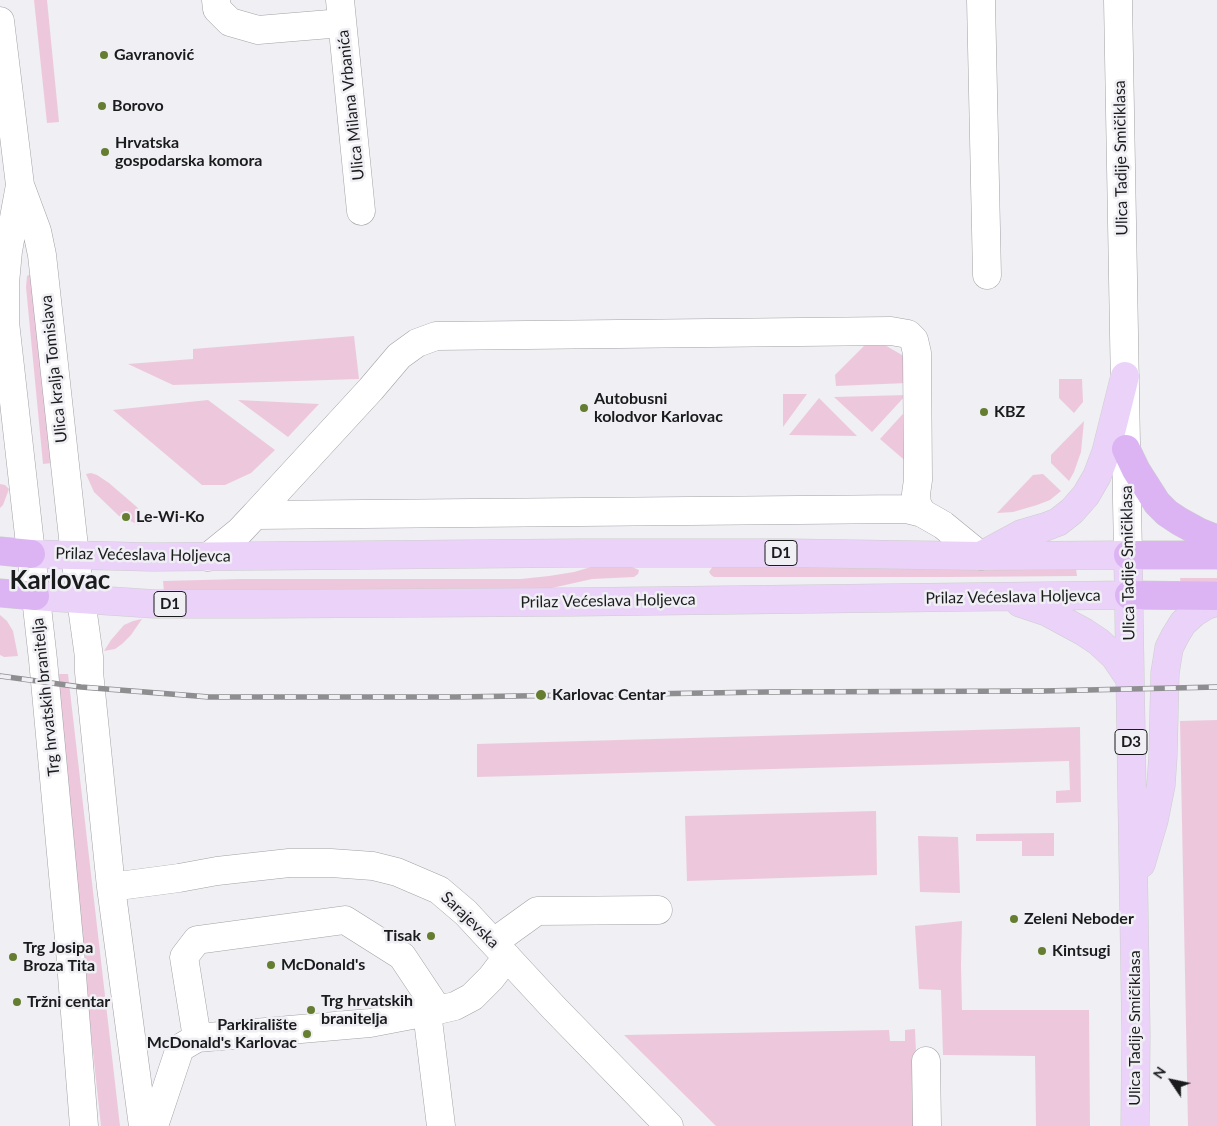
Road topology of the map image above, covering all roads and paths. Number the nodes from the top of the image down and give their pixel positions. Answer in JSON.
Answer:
{"nodes":[{"id":1,"x":216,"y":0,"type":"edge"},
{"id":2,"x":981,"y":0,"type":"edge"},
{"id":3,"x":1118,"y":0,"type":"edge"},
{"id":4,"x":341,"y":11,"type":"edge"},
{"id":5,"x":0,"y":21,"type":"edge"},
{"id":6,"x":10,"y":186,"type":"edge"},
{"id":7,"x":362,"y":211,"type":"dead end"},
{"id":8,"x":987,"y":274,"type":"dead end"},
{"id":9,"x":1125,"y":376,"type":"junction"},
{"id":10,"x":1126,"y":448,"type":"junction"},
{"id":11,"x":922,"y":513,"type":"junction"},
{"id":12,"x":255,"y":515,"type":"junction"},
{"id":13,"x":1217,"y":540,"type":"edge"},
{"id":14,"x":0,"y":551,"type":"edge"},
{"id":15,"x":31,"y":554,"type":"junction"},
{"id":16,"x":1128,"y":555,"type":"junction"},
{"id":17,"x":1217,"y":555,"type":"edge"},
{"id":18,"x":75,"y":556,"type":"junction"},
{"id":19,"x":981,"y":556,"type":"junction"},
{"id":20,"x":208,"y":557,"type":"junction"},
{"id":21,"x":0,"y":593,"type":"edge"},
{"id":22,"x":1129,"y":595,"type":"junction"},
{"id":23,"x":35,"y":596,"type":"junction"},
{"id":24,"x":1217,"y":596,"type":"edge"},
{"id":25,"x":1002,"y":597,"type":"junction"},
{"id":26,"x":80,"y":600,"type":"junction"},
{"id":27,"x":1217,"y":602,"type":"edge"},
{"id":28,"x":1130,"y":679,"type":"junction"},
{"id":29,"x":111,"y":888,"type":"junction"},
{"id":30,"x":1133,"y":890,"type":"junction"},
{"id":31,"x":658,"y":910,"type":"dead end"},
{"id":32,"x":500,"y":949,"type":"junction"},
{"id":33,"x":432,"y":1011,"type":"junction"},
{"id":34,"x":197,"y":1038,"type":"junction"},
{"id":35,"x":926,"y":1061,"type":"dead end"},
{"id":36,"x":84,"y":1126,"type":"edge"},
{"id":37,"x":143,"y":1126,"type":"edge"},
{"id":38,"x":154,"y":1126,"type":"edge"},
{"id":39,"x":441,"y":1126,"type":"edge"},
{"id":40,"x":670,"y":1126,"type":"edge"},
{"id":41,"x":927,"y":1126,"type":"edge"},
{"id":42,"x":1135,"y":1126,"type":"edge"}],
"edges":[{"from":1,"to":4,"type":"street"},
{"from":2,"to":8,"type":"street"},
{"from":3,"to":9,"type":"street","name":"Ulica Tadije Smičiklasa"},
{"from":4,"to":7,"type":"street","name":"Ulica Milana Vrbanića"},
{"from":5,"to":6,"type":"street","name":"Ulica kralja Tomislava"},
{"from":6,"to":15,"type":"street","name":"Ulica kralja Tomislava"},
{"from":6,"to":18,"type":"street","name":"Ulica kralja Tomislava"},
{"from":9,"to":10,"type":"street","name":"Ulica Tadije Smičiklasa"},
{"from":9,"to":19,"type":"main road"},
{"from":10,"to":13,"type":"highway"},
{"from":10,"to":16,"type":"street","name":"Ulica Tadije Smičiklasa"},
{"from":11,"to":12,"type":"street"},
{"from":11,"to":12,"type":"street"},
{"from":11,"to":19,"type":"street"},
{"from":12,"to":20,"type":"street"},
{"from":14,"to":15,"type":"highway","name":"Prilaz Većeslava Holjevca","number":"D1"},
{"from":15,"to":18,"type":"main road","name":"Prilaz Većeslava Holjevca","number":"D1"},
{"from":15,"to":23,"type":"street","name":"Trg hrvatskih branitelja"},
{"from":16,"to":17,"type":"highway","name":"Prilaz Većeslava Holjevca","number":"D1"},
{"from":16,"to":19,"type":"main road","name":"Prilaz Većeslava Holjevca","number":"D1"},
{"from":16,"to":22,"type":"main road","name":"Ulica Tadije Smičiklasa","number":"D3"},
{"from":18,"to":20,"type":"main road","name":"Prilaz Većeslava Holjevca","number":"D1"},
{"from":18,"to":26,"type":"street","name":"Ulica kralja Tomislava"},
{"from":19,"to":20,"type":"main road","name":"Prilaz Većeslava Holjevca","number":"D1"},
{"from":21,"to":23,"type":"highway","name":"Prilaz Većeslava Holjevca","number":"D1"},
{"from":22,"to":24,"type":"highway","name":"Prilaz Većeslava Holjevca","number":"D1"},
{"from":22,"to":25,"type":"main road","name":"Prilaz Većeslava Holjevca","number":"D1"},
{"from":22,"to":28,"type":"main road","name":"Ulica Tadije Smičiklasa","number":"D3"},
{"from":23,"to":26,"type":"main road","name":"Prilaz Većeslava Holjevca","number":"D1"},
{"from":23,"to":36,"type":"street","name":"Trg hrvatskih branitelja"},
{"from":25,"to":26,"type":"main road","name":"Prilaz Većeslava Holjevca","number":"D1"},
{"from":25,"to":28,"type":"main road"},
{"from":26,"to":29,"type":"street"},
{"from":27,"to":30,"type":"main road"},
{"from":28,"to":30,"type":"main road","name":"Ulica Tadije Smičiklasa","number":"D3"},
{"from":29,"to":32,"type":"street","name":"Sarajevska"},
{"from":29,"to":37,"type":"street"},
{"from":30,"to":42,"type":"main road","name":"Ulica Tadije Smičiklasa","number":"D3"},
{"from":31,"to":32,"type":"street"},
{"from":32,"to":33,"type":"street"},
{"from":32,"to":40,"type":"street","name":"Sarajevska"},
{"from":33,"to":34,"type":"street"},
{"from":33,"to":34,"type":"street"},
{"from":33,"to":39,"type":"street"},
{"from":34,"to":38,"type":"street"},
{"from":35,"to":41,"type":"street"}]}
